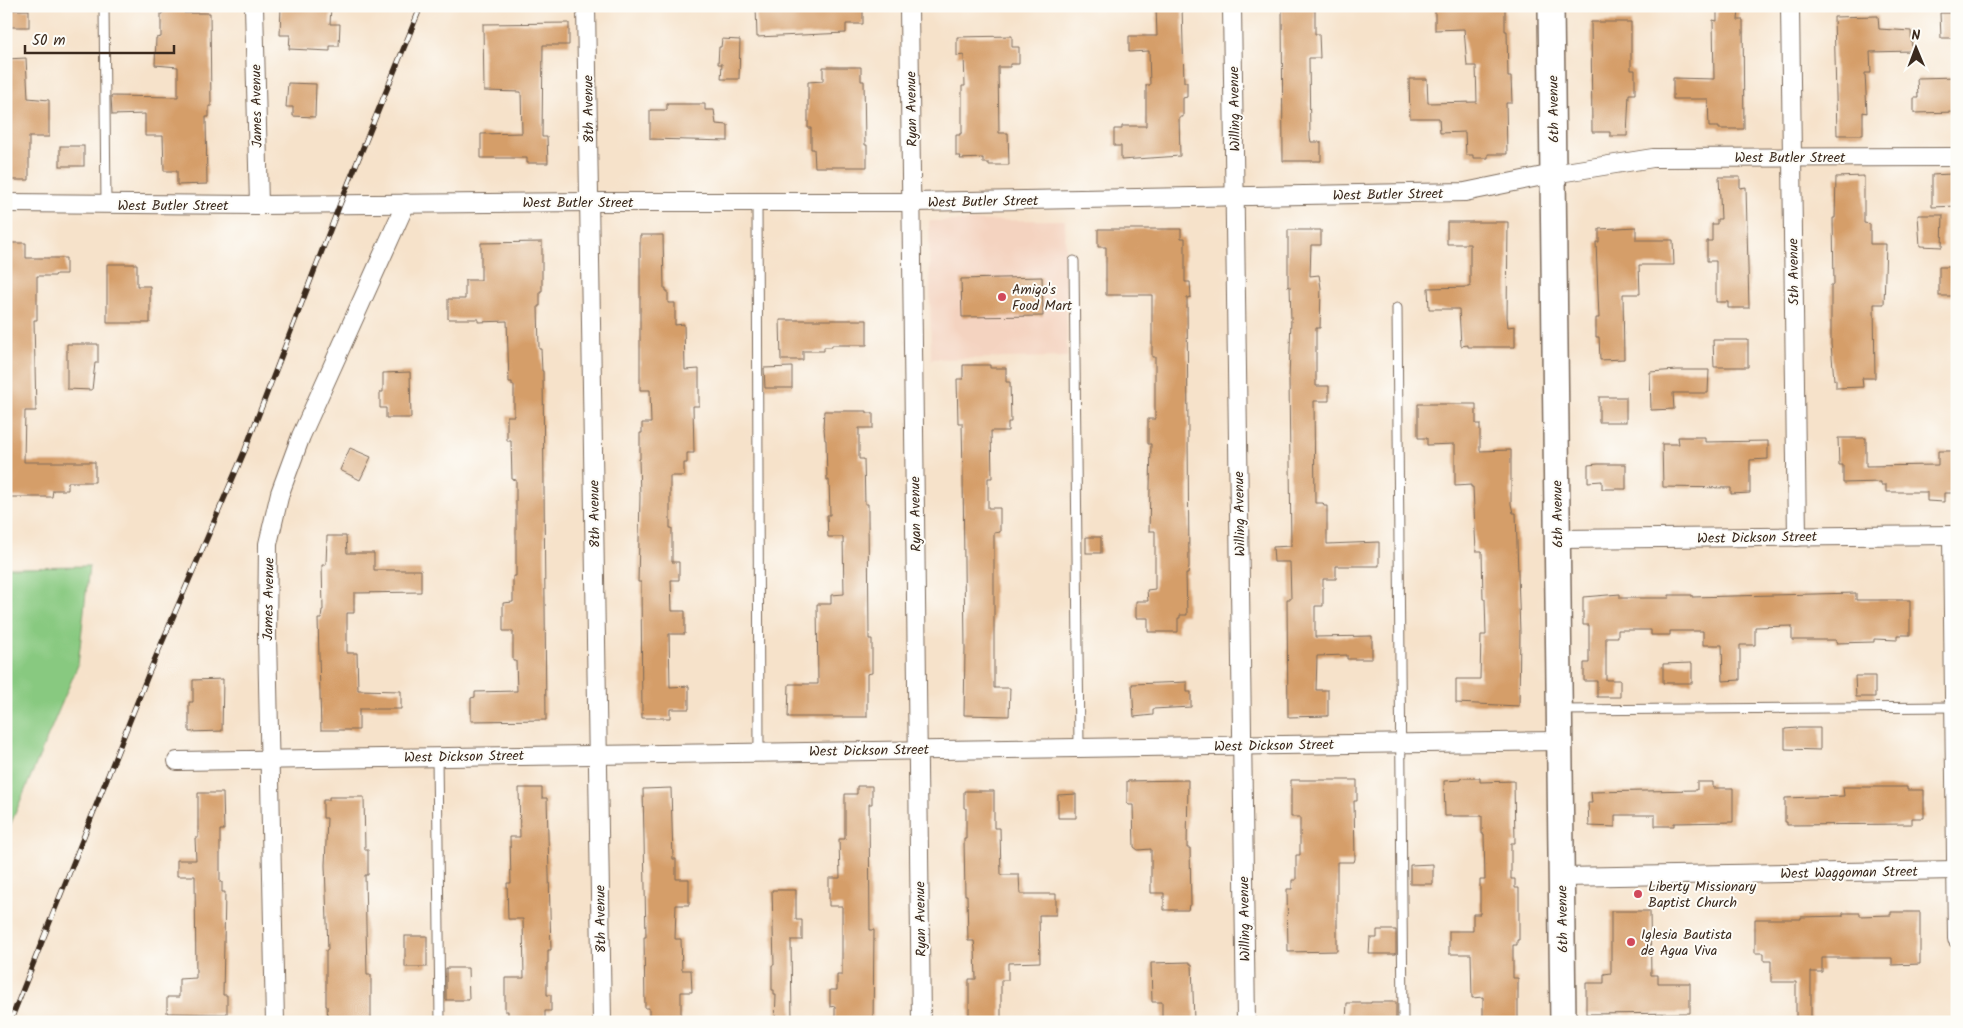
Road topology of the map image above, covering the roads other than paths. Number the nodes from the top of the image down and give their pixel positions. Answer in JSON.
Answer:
{"nodes":[{"id":1,"x":104,"y":6,"type":"edge"},
{"id":2,"x":254,"y":6,"type":"edge"},
{"id":3,"x":586,"y":6,"type":"edge"},
{"id":4,"x":910,"y":6,"type":"edge"},
{"id":5,"x":1232,"y":6,"type":"edge"},
{"id":6,"x":1551,"y":6,"type":"edge"},
{"id":7,"x":1790,"y":6,"type":"edge"},
{"id":8,"x":1792,"y":157,"type":"junction"},
{"id":9,"x":1957,"y":157,"type":"edge"},
{"id":10,"x":1553,"y":174,"type":"junction"},
{"id":11,"x":1235,"y":197,"type":"junction"},
{"id":12,"x":589,"y":202,"type":"junction"},
{"id":13,"x":757,"y":202,"type":"junction"},
{"id":14,"x":912,"y":202,"type":"junction"},
{"id":15,"x":6,"y":203,"type":"edge"},
{"id":16,"x":406,"y":203,"type":"junction"},
{"id":17,"x":106,"y":204,"type":"junction"},
{"id":18,"x":259,"y":206,"type":"junction"},
{"id":19,"x":1074,"y":261,"type":"dead end"},
{"id":20,"x":1396,"y":308,"type":"dead end"},
{"id":21,"x":1955,"y":535,"type":"edge"},
{"id":22,"x":1797,"y":537,"type":"junction"},
{"id":23,"x":1558,"y":539,"type":"junction"},
{"id":24,"x":1955,"y":700,"type":"edge"},
{"id":25,"x":1560,"y":710,"type":"junction"},
{"id":26,"x":1560,"y":741,"type":"junction"},
{"id":27,"x":1399,"y":742,"type":"junction"},
{"id":28,"x":1242,"y":745,"type":"junction"},
{"id":29,"x":1079,"y":747,"type":"junction"},
{"id":30,"x":918,"y":750,"type":"junction"},
{"id":31,"x":760,"y":752,"type":"junction"},
{"id":32,"x":598,"y":754,"type":"junction"},
{"id":33,"x":437,"y":756,"type":"junction"},
{"id":34,"x":269,"y":759,"type":"junction"},
{"id":35,"x":177,"y":761,"type":"dead end"},
{"id":36,"x":1956,"y":870,"type":"edge"},
{"id":37,"x":1562,"y":877,"type":"junction"},
{"id":38,"x":1957,"y":939,"type":"edge"},
{"id":39,"x":275,"y":1022,"type":"edge"},
{"id":40,"x":440,"y":1022,"type":"edge"},
{"id":41,"x":602,"y":1022,"type":"edge"},
{"id":42,"x":921,"y":1022,"type":"edge"},
{"id":43,"x":1246,"y":1022,"type":"edge"},
{"id":44,"x":1402,"y":1022,"type":"edge"},
{"id":45,"x":1563,"y":1022,"type":"edge"}],
"edges":[{"from":1,"to":17,"type":"lane"},
{"from":2,"to":18,"type":"street","name":"James Avenue"},
{"from":3,"to":12,"type":"street","name":"8th Avenue"},
{"from":4,"to":14,"type":"street","name":"Ryan Avenue"},
{"from":5,"to":11,"type":"street","name":"Willing Avenue"},
{"from":6,"to":10,"type":"street","name":"6th Avenue"},
{"from":7,"to":8,"type":"street","name":"5th Avenue"},
{"from":8,"to":9,"type":"street","name":"West Butler Street"},
{"from":8,"to":10,"type":"street","name":"West Butler Street"},
{"from":8,"to":22,"type":"street","name":"5th Avenue"},
{"from":10,"to":11,"type":"street","name":"West Butler Street"},
{"from":10,"to":23,"type":"street","name":"6th Avenue"},
{"from":11,"to":14,"type":"street","name":"West Butler Street"},
{"from":11,"to":28,"type":"street","name":"Willing Avenue"},
{"from":12,"to":13,"type":"street","name":"West Butler Street"},
{"from":12,"to":16,"type":"street","name":"West Butler Street"},
{"from":12,"to":32,"type":"street","name":"8th Avenue"},
{"from":13,"to":14,"type":"street","name":"West Butler Street"},
{"from":13,"to":31,"type":"lane"},
{"from":14,"to":30,"type":"street","name":"Ryan Avenue"},
{"from":15,"to":17,"type":"street","name":"West Butler Street"},
{"from":16,"to":18,"type":"street","name":"West Butler Street"},
{"from":16,"to":34,"type":"street","name":"James Avenue"},
{"from":17,"to":18,"type":"street","name":"West Butler Street"},
{"from":19,"to":29,"type":"lane"},
{"from":20,"to":27,"type":"lane"},
{"from":21,"to":22,"type":"street","name":"West Dickson Street"},
{"from":21,"to":24,"type":"street"},
{"from":22,"to":23,"type":"street","name":"West Dickson Street"},
{"from":23,"to":25,"type":"street","name":"6th Avenue"},
{"from":24,"to":25,"type":"lane"},
{"from":24,"to":36,"type":"street"},
{"from":25,"to":26,"type":"street","name":"6th Avenue"},
{"from":26,"to":27,"type":"street","name":"West Dickson Street"},
{"from":26,"to":37,"type":"street","name":"6th Avenue"},
{"from":27,"to":28,"type":"street","name":"West Dickson Street"},
{"from":27,"to":44,"type":"lane"},
{"from":28,"to":29,"type":"street","name":"West Dickson Street"},
{"from":28,"to":43,"type":"street","name":"Willing Avenue"},
{"from":29,"to":30,"type":"street","name":"West Dickson Street"},
{"from":30,"to":31,"type":"street","name":"West Dickson Street"},
{"from":30,"to":42,"type":"street","name":"Ryan Avenue"},
{"from":31,"to":32,"type":"street","name":"West Dickson Street"},
{"from":32,"to":33,"type":"street","name":"West Dickson Street"},
{"from":32,"to":41,"type":"street","name":"8th Avenue"},
{"from":33,"to":34,"type":"street","name":"West Dickson Street"},
{"from":33,"to":40,"type":"lane"},
{"from":34,"to":35,"type":"street","name":"West Dickson Street"},
{"from":34,"to":39,"type":"street","name":"James Avenue"},
{"from":36,"to":37,"type":"street","name":"West Waggoman Street"},
{"from":36,"to":38,"type":"street"},
{"from":37,"to":45,"type":"street","name":"6th Avenue"}]}
